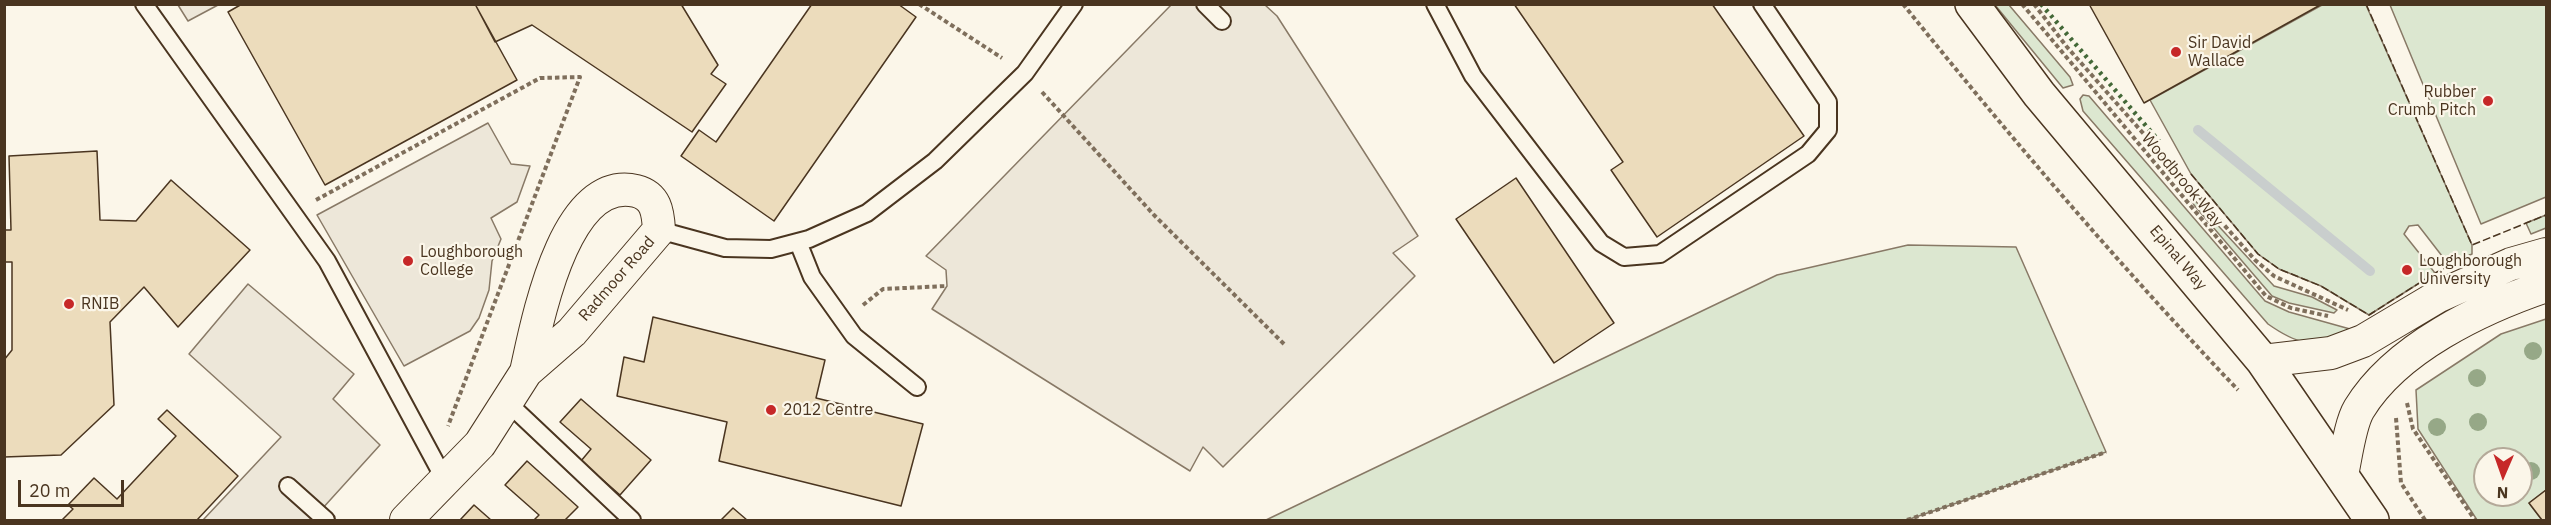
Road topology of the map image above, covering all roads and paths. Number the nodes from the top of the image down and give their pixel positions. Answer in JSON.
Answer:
{"nodes":[{"id":1,"x":144,"y":4,"type":"edge"},
{"id":2,"x":919,"y":4,"type":"edge"},
{"id":3,"x":1074,"y":4,"type":"edge"},
{"id":4,"x":1205,"y":4,"type":"edge"},
{"id":5,"x":1435,"y":4,"type":"edge"},
{"id":6,"x":1762,"y":4,"type":"edge"},
{"id":7,"x":1903,"y":4,"type":"edge"},
{"id":8,"x":1972,"y":4,"type":"edge"},
{"id":9,"x":2022,"y":4,"type":"edge"},
{"id":10,"x":2034,"y":4,"type":"edge"},
{"id":11,"x":1222,"y":21,"type":"dead end"},
{"id":12,"x":1025,"y":73,"type":"junction"},
{"id":13,"x":309,"y":193,"type":"dead end"},
{"id":14,"x":659,"y":230,"type":"junction"},
{"id":15,"x":798,"y":242,"type":"junction"},
{"id":16,"x":2547,"y":254,"type":"edge"},
{"id":17,"x":947,"y":286,"type":"dead end"},
{"id":18,"x":2547,"y":286,"type":"edge"},
{"id":19,"x":2334,"y":318,"type":"dead end"},
{"id":20,"x":843,"y":320,"type":"junction"},
{"id":21,"x":2372,"y":335,"type":"junction"},
{"id":22,"x":1284,"y":344,"type":"dead end"},
{"id":23,"x":2264,"y":361,"type":"junction"},
{"id":24,"x":2393,"y":369,"type":"junction"},
{"id":25,"x":526,"y":372,"type":"junction"},
{"id":26,"x":917,"y":387,"type":"dead end"},
{"id":27,"x":2240,"y":393,"type":"dead end"},
{"id":28,"x":507,"y":402,"type":"junction"},
{"id":29,"x":2396,"y":414,"type":"dead end"},
{"id":30,"x":2106,"y":452,"type":"dead end"},
{"id":31,"x":431,"y":453,"type":"junction"},
{"id":32,"x":2342,"y":475,"type":"junction"},
{"id":33,"x":446,"y":482,"type":"junction"},
{"id":34,"x":288,"y":486,"type":"dead end"},
{"id":35,"x":326,"y":520,"type":"edge"},
{"id":36,"x":406,"y":520,"type":"edge"},
{"id":37,"x":632,"y":520,"type":"edge"},
{"id":38,"x":1907,"y":520,"type":"edge"},
{"id":39,"x":2372,"y":520,"type":"edge"},
{"id":40,"x":2425,"y":520,"type":"edge"},
{"id":41,"x":2475,"y":520,"type":"edge"}],
"edges":[{"from":1,"to":31,"type":"lane"},
{"from":2,"to":12,"type":"path"},
{"from":3,"to":12,"type":"lane"},
{"from":4,"to":11,"type":"lane"},
{"from":5,"to":6,"type":"lane"},
{"from":7,"to":27,"type":"path"},
{"from":8,"to":23,"type":"main road","name":"Epinal Way"},
{"from":9,"to":19,"type":"path","name":"Woodbrook Way"},
{"from":10,"to":21,"type":"path"},
{"from":12,"to":15,"type":"lane"},
{"from":12,"to":22,"type":"path"},
{"from":13,"to":31,"type":"path"},
{"from":14,"to":15,"type":"lane"},
{"from":14,"to":25,"type":"street","name":"Radmoor Road"},
{"from":14,"to":25,"type":"street","name":"Radmoor Road"},
{"from":15,"to":20,"type":"lane"},
{"from":16,"to":21,"type":"street"},
{"from":17,"to":20,"type":"path"},
{"from":18,"to":24,"type":"street"},
{"from":20,"to":26,"type":"lane"},
{"from":21,"to":23,"type":"street"},
{"from":23,"to":32,"type":"main road","name":"Epinal Way"},
{"from":24,"to":32,"type":"street"},
{"from":24,"to":41,"type":"path"},
{"from":25,"to":28,"type":"street","name":"Radmoor Road"},
{"from":28,"to":33,"type":"street","name":"Radmoor Road"},
{"from":28,"to":37,"type":"lane"},
{"from":29,"to":40,"type":"path"},
{"from":30,"to":38,"type":"path"},
{"from":31,"to":33,"type":"lane"},
{"from":32,"to":39,"type":"main road","name":"Epinal Way"},
{"from":33,"to":36,"type":"street","name":"Radmoor Road"},
{"from":34,"to":35,"type":"lane"}]}
